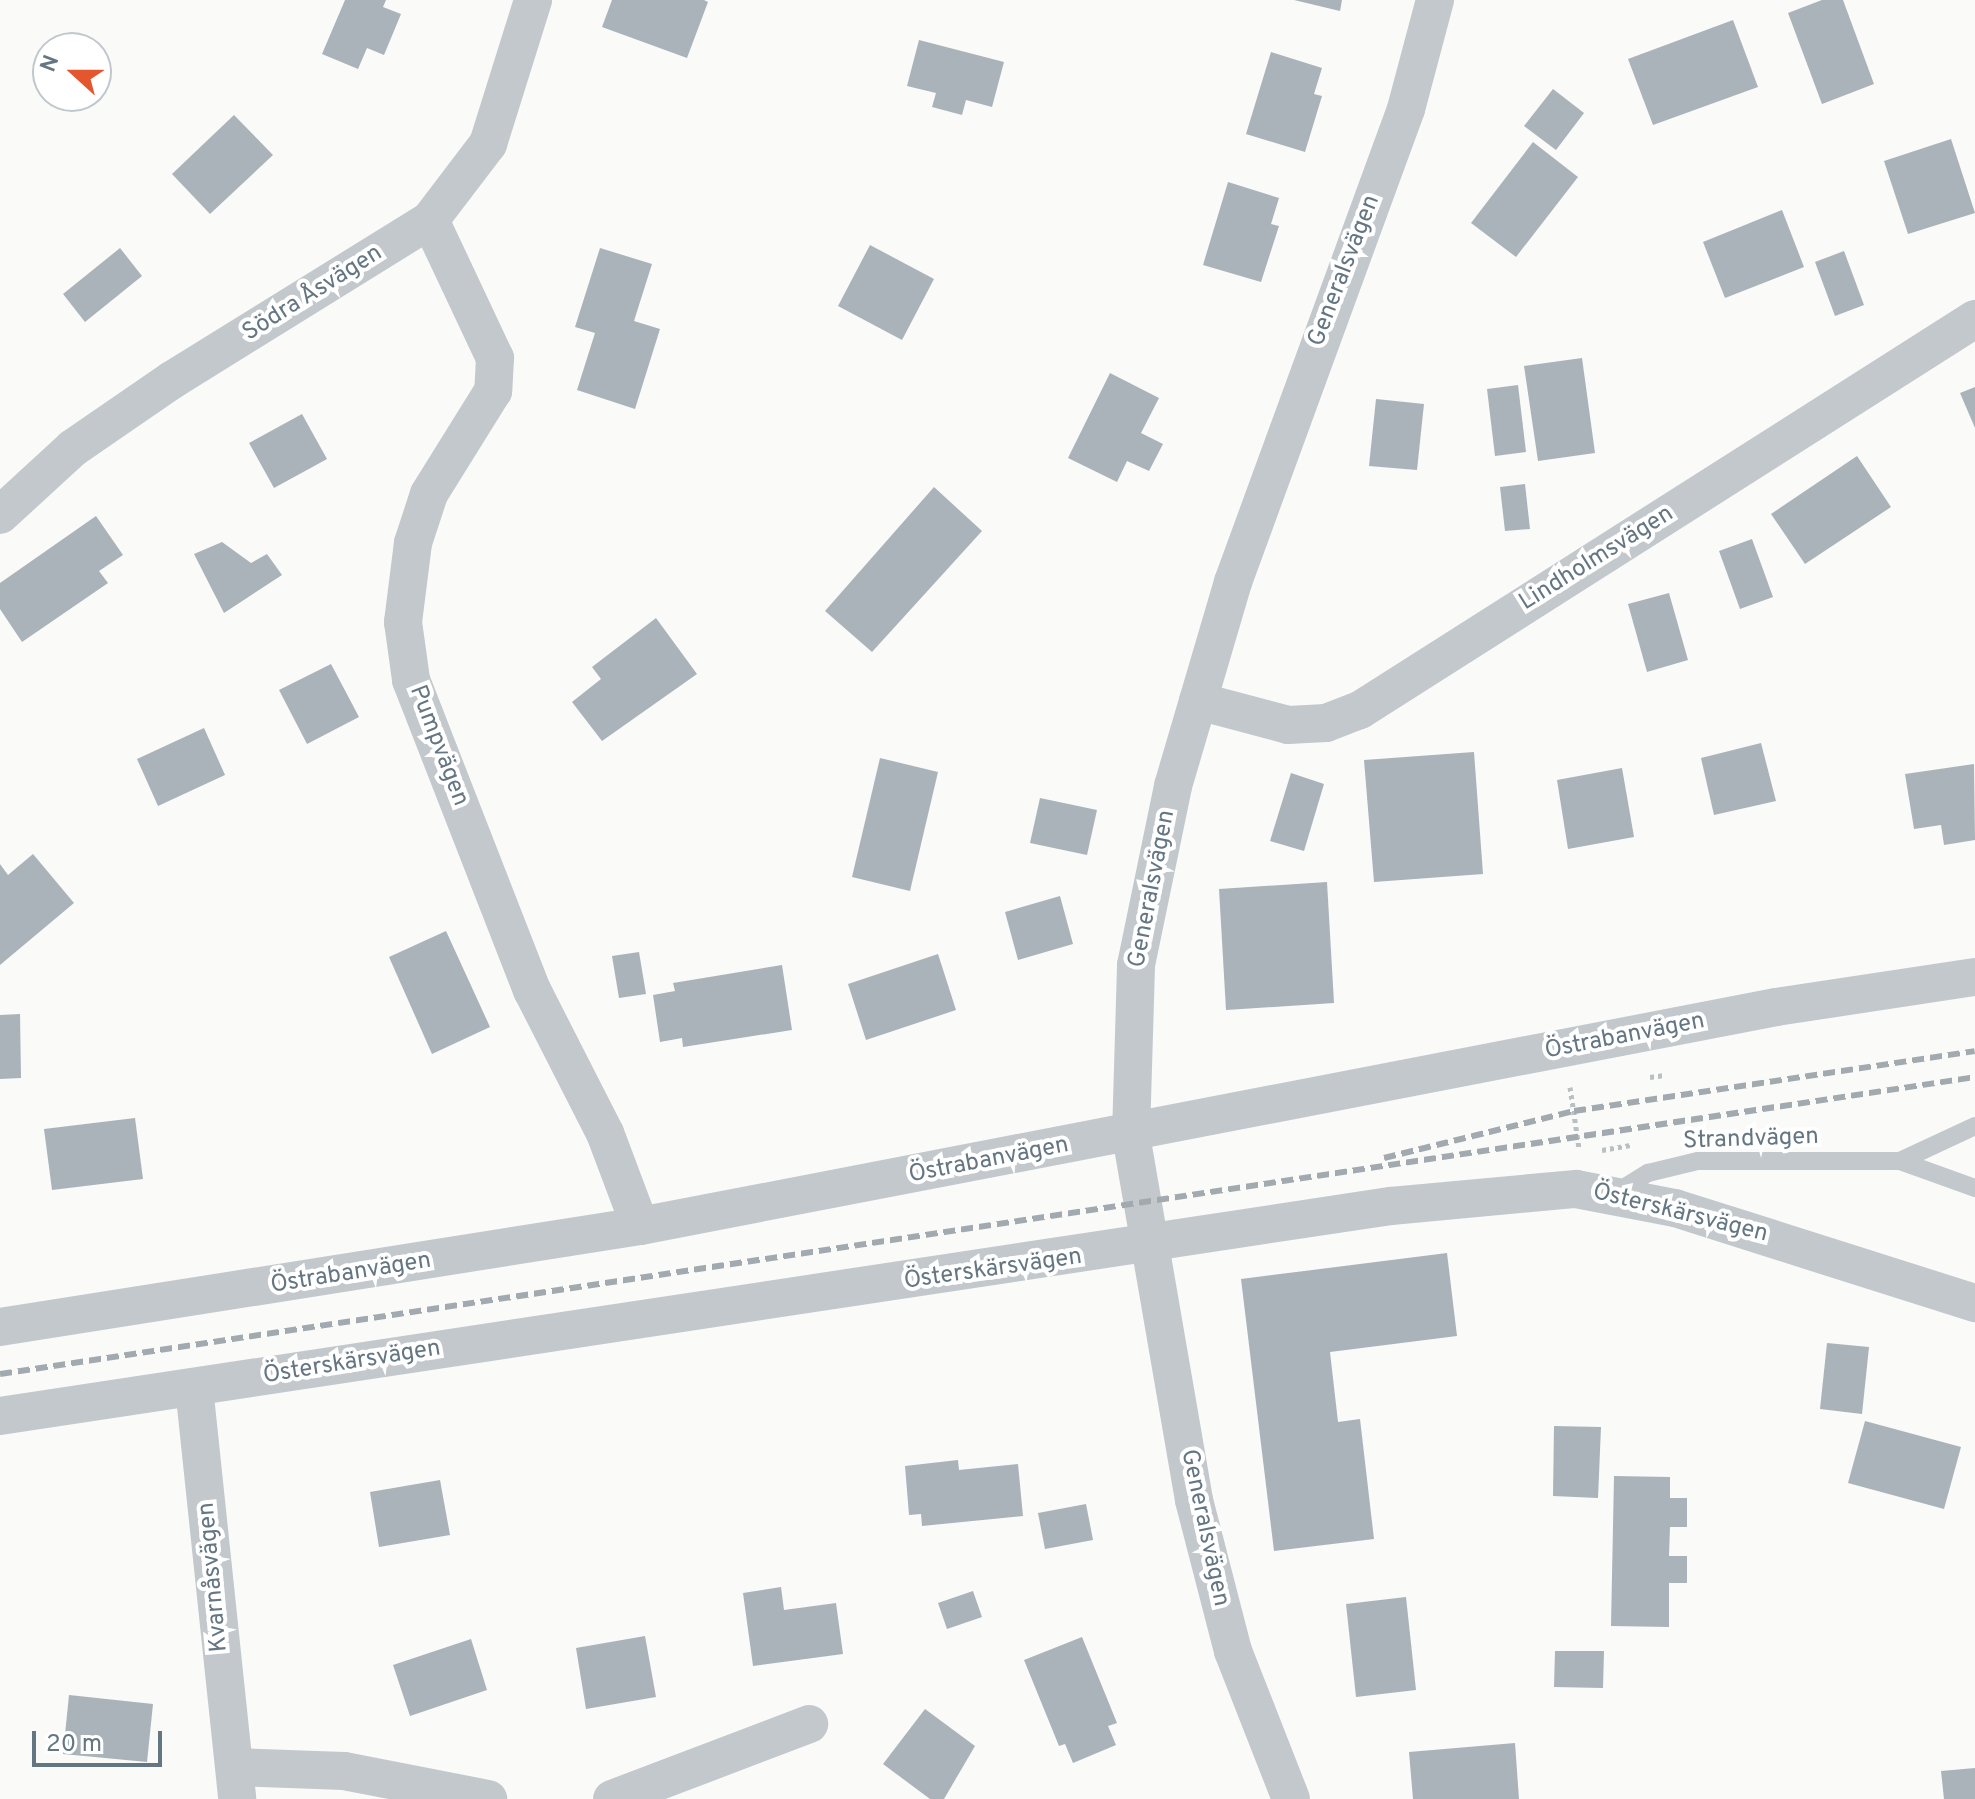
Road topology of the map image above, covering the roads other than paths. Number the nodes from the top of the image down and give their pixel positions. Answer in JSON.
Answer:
{"nodes":[{"id":1,"x":533,"y":0,"type":"edge"},
{"id":2,"x":1435,"y":0,"type":"edge"},
{"id":3,"x":430,"y":220,"type":"junction"},
{"id":4,"x":1975,"y":319,"type":"edge"},
{"id":5,"x":0,"y":515,"type":"edge"},
{"id":6,"x":1198,"y":701,"type":"junction"},
{"id":7,"x":1975,"y":977,"type":"edge"},
{"id":8,"x":1975,"y":1126,"type":"edge"},
{"id":9,"x":1131,"y":1135,"type":"junction"},
{"id":10,"x":1900,"y":1161,"type":"junction"},
{"id":11,"x":1975,"y":1188,"type":"edge"},
{"id":12,"x":1611,"y":1195,"type":"junction"},
{"id":13,"x":640,"y":1226,"type":"junction"},
{"id":14,"x":1149,"y":1246,"type":"junction"},
{"id":15,"x":1975,"y":1303,"type":"edge"},
{"id":16,"x":0,"y":1327,"type":"edge"},
{"id":17,"x":194,"y":1387,"type":"junction"},
{"id":18,"x":0,"y":1416,"type":"edge"},
{"id":19,"x":809,"y":1724,"type":"dead end"},
{"id":20,"x":236,"y":1783,"type":"edge"},
{"id":21,"x":488,"y":1799,"type":"edge"},
{"id":22,"x":612,"y":1799,"type":"edge"},
{"id":23,"x":1291,"y":1799,"type":"edge"}],
"edges":[{"from":1,"to":3,"type":"street","name":"Södra Åsvägen"},
{"from":2,"to":6,"type":"street","name":"Generalsvägen"},
{"from":3,"to":5,"type":"street","name":"Södra Åsvägen"},
{"from":3,"to":13,"type":"street","name":"Pumpvägen"},
{"from":4,"to":6,"type":"street","name":"Lindholmsvägen"},
{"from":6,"to":9,"type":"street","name":"Generalsvägen"},
{"from":7,"to":9,"type":"street","name":"Östrabanvägen"},
{"from":8,"to":10,"type":"lane","name":"Strandvägen"},
{"from":9,"to":13,"type":"street","name":"Östrabanvägen"},
{"from":9,"to":14,"type":"street","name":"Generalsvägen"},
{"from":10,"to":11,"type":"lane","name":"Strandvägen"},
{"from":10,"to":12,"type":"lane","name":"Strandvägen"},
{"from":12,"to":14,"type":"street","name":"Österskärsvägen"},
{"from":12,"to":15,"type":"street","name":"Österskärsvägen"},
{"from":13,"to":16,"type":"street","name":"Östrabanvägen"},
{"from":14,"to":17,"type":"street","name":"Österskärsvägen"},
{"from":14,"to":23,"type":"street","name":"Generalsvägen"},
{"from":17,"to":18,"type":"street","name":"Österskärsvägen"},
{"from":17,"to":20,"type":"street","name":"Kvarnåsvägen"},
{"from":19,"to":22,"type":"street"},
{"from":20,"to":21,"type":"street","name":"Kvarnåsvägen"}]}
